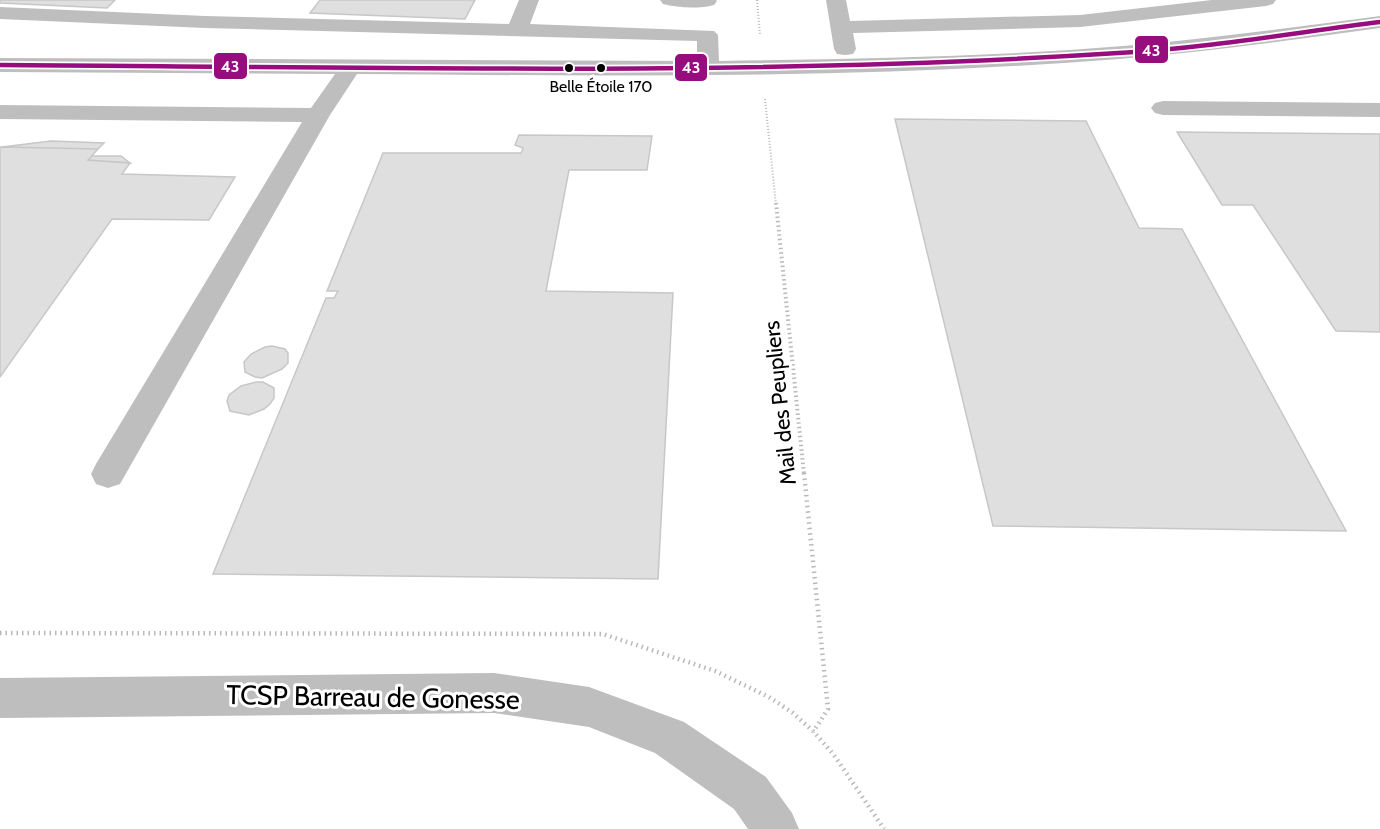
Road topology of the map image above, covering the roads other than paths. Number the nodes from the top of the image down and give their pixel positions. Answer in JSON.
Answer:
{"nodes":[{"id":1,"x":225,"y":0,"type":"edge"},
{"id":2,"x":529,"y":0,"type":"edge"},
{"id":3,"x":670,"y":0,"type":"edge"},
{"id":4,"x":706,"y":0,"type":"edge"},
{"id":5,"x":836,"y":0,"type":"edge"},
{"id":6,"x":1266,"y":0,"type":"edge"},
{"id":7,"x":0,"y":13,"type":"edge"},
{"id":8,"x":205,"y":22,"type":"junction"},
{"id":9,"x":1380,"y":22,"type":"edge"},
{"id":10,"x":842,"y":27,"type":"junction"},
{"id":11,"x":517,"y":30,"type":"junction"},
{"id":12,"x":707,"y":35,"type":"junction"},
{"id":13,"x":0,"y":65,"type":"edge"},
{"id":14,"x":167,"y":65,"type":"junction"},
{"id":15,"x":847,"y":65,"type":"junction"},
{"id":16,"x":351,"y":66,"type":"junction"},
{"id":17,"x":708,"y":66,"type":"junction"},
{"id":18,"x":1163,"y":108,"type":"dead end"},
{"id":19,"x":1380,"y":110,"type":"edge"},
{"id":20,"x":0,"y":112,"type":"edge"},
{"id":21,"x":318,"y":115,"type":"junction"},
{"id":22,"x":108,"y":474,"type":"dead end"},
{"id":23,"x":0,"y":698,"type":"edge"},
{"id":24,"x":776,"y":829,"type":"edge"}],
"edges":[{"from":1,"to":8,"type":"street"},
{"from":2,"to":11,"type":"street"},
{"from":3,"to":4,"type":"street"},
{"from":4,"to":12,"type":"street"},
{"from":5,"to":10,"type":"street"},
{"from":6,"to":10,"type":"street"},
{"from":7,"to":8,"type":"street"},
{"from":8,"to":11,"type":"street"},
{"from":8,"to":14,"type":"street"},
{"from":9,"to":15,"type":"street"},
{"from":10,"to":15,"type":"street"},
{"from":11,"to":12,"type":"street"},
{"from":12,"to":17,"type":"street"},
{"from":13,"to":14,"type":"street"},
{"from":14,"to":16,"type":"street"},
{"from":15,"to":17,"type":"street"},
{"from":16,"to":17,"type":"street"},
{"from":16,"to":21,"type":"street"},
{"from":18,"to":19,"type":"street"},
{"from":20,"to":21,"type":"street"},
{"from":21,"to":22,"type":"street"},
{"from":23,"to":24,"type":"street","name":"TCSP Barreau de Gonesse"}]}
